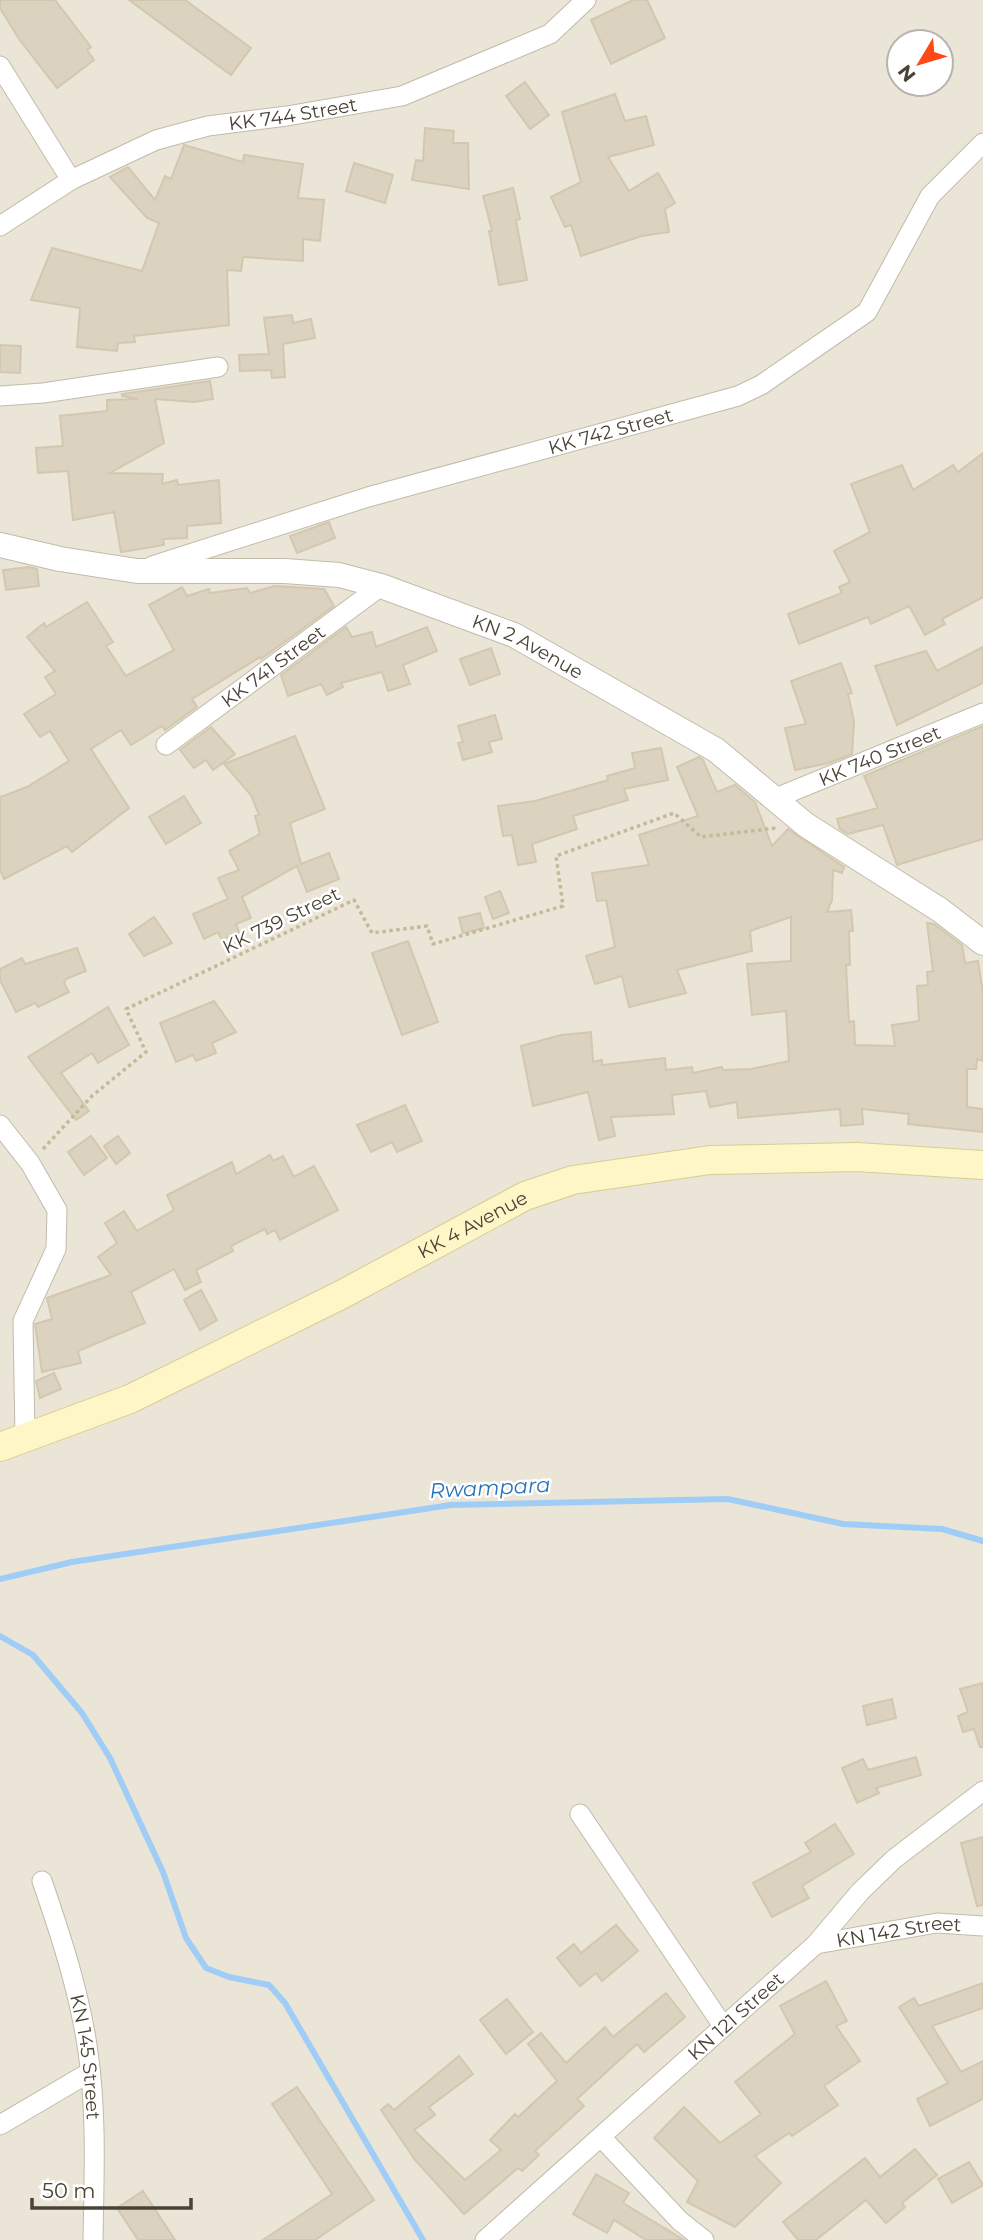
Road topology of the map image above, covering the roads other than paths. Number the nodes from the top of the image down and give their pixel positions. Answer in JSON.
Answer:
{"nodes":[{"id":1,"x":586,"y":0,"type":"edge"},
{"id":2,"x":0,"y":66,"type":"edge"},
{"id":3,"x":983,"y":143,"type":"edge"},
{"id":4,"x":71,"y":180,"type":"junction"},
{"id":5,"x":0,"y":226,"type":"edge"},
{"id":6,"x":218,"y":367,"type":"dead end"},
{"id":7,"x":0,"y":396,"type":"edge"},
{"id":8,"x":0,"y":545,"type":"edge"},
{"id":9,"x":137,"y":571,"type":"junction"},
{"id":10,"x":381,"y":586,"type":"junction"},
{"id":11,"x":983,"y":713,"type":"edge"},
{"id":12,"x":166,"y":745,"type":"dead end"},
{"id":13,"x":776,"y":798,"type":"junction"},
{"id":14,"x":983,"y":943,"type":"edge"},
{"id":15,"x":0,"y":1125,"type":"edge"},
{"id":16,"x":983,"y":1165,"type":"edge"},
{"id":17,"x":13,"y":1443,"type":"edge"},
{"id":18,"x":983,"y":1791,"type":"edge"},
{"id":19,"x":580,"y":1814,"type":"dead end"},
{"id":20,"x":42,"y":1881,"type":"dead end"},
{"id":21,"x":983,"y":1926,"type":"edge"},
{"id":22,"x":816,"y":1944,"type":"junction"},
{"id":23,"x":723,"y":2026,"type":"junction"},
{"id":24,"x":89,"y":2072,"type":"junction"},
{"id":25,"x":0,"y":2125,"type":"edge"},
{"id":26,"x":601,"y":2137,"type":"junction"},
{"id":27,"x":93,"y":2240,"type":"edge"},
{"id":28,"x":485,"y":2240,"type":"edge"},
{"id":29,"x":704,"y":2240,"type":"edge"}],
"edges":[{"from":1,"to":4,"type":"street","name":"KK 744 Street"},
{"from":2,"to":4,"type":"street"},
{"from":3,"to":9,"type":"street","name":"KK 742 Street"},
{"from":4,"to":5,"type":"street","name":"KK 744 Street"},
{"from":6,"to":7,"type":"street"},
{"from":8,"to":9,"type":"street","name":"KN 2 Avenue"},
{"from":9,"to":10,"type":"street","name":"KN 2 Avenue"},
{"from":10,"to":12,"type":"street","name":"KK 741 Street"},
{"from":10,"to":13,"type":"street","name":"KN 2 Avenue"},
{"from":11,"to":13,"type":"street","name":"KK 740 Street"},
{"from":13,"to":14,"type":"street","name":"KN 2 Avenue"},
{"from":15,"to":17,"type":"street"},
{"from":16,"to":17,"type":"main road","name":"KK 4 Avenue"},
{"from":18,"to":22,"type":"street","name":"KN 121 Street"},
{"from":19,"to":23,"type":"street"},
{"from":20,"to":24,"type":"street","name":"KN 145 Street"},
{"from":21,"to":22,"type":"street","name":"KN 142 Street"},
{"from":22,"to":23,"type":"street","name":"KN 121 Street"},
{"from":23,"to":26,"type":"street","name":"KN 121 Street"},
{"from":24,"to":25,"type":"street"},
{"from":24,"to":27,"type":"street","name":"KN 145 Street"},
{"from":26,"to":28,"type":"street","name":"KN 121 Street"},
{"from":26,"to":29,"type":"street"}]}
